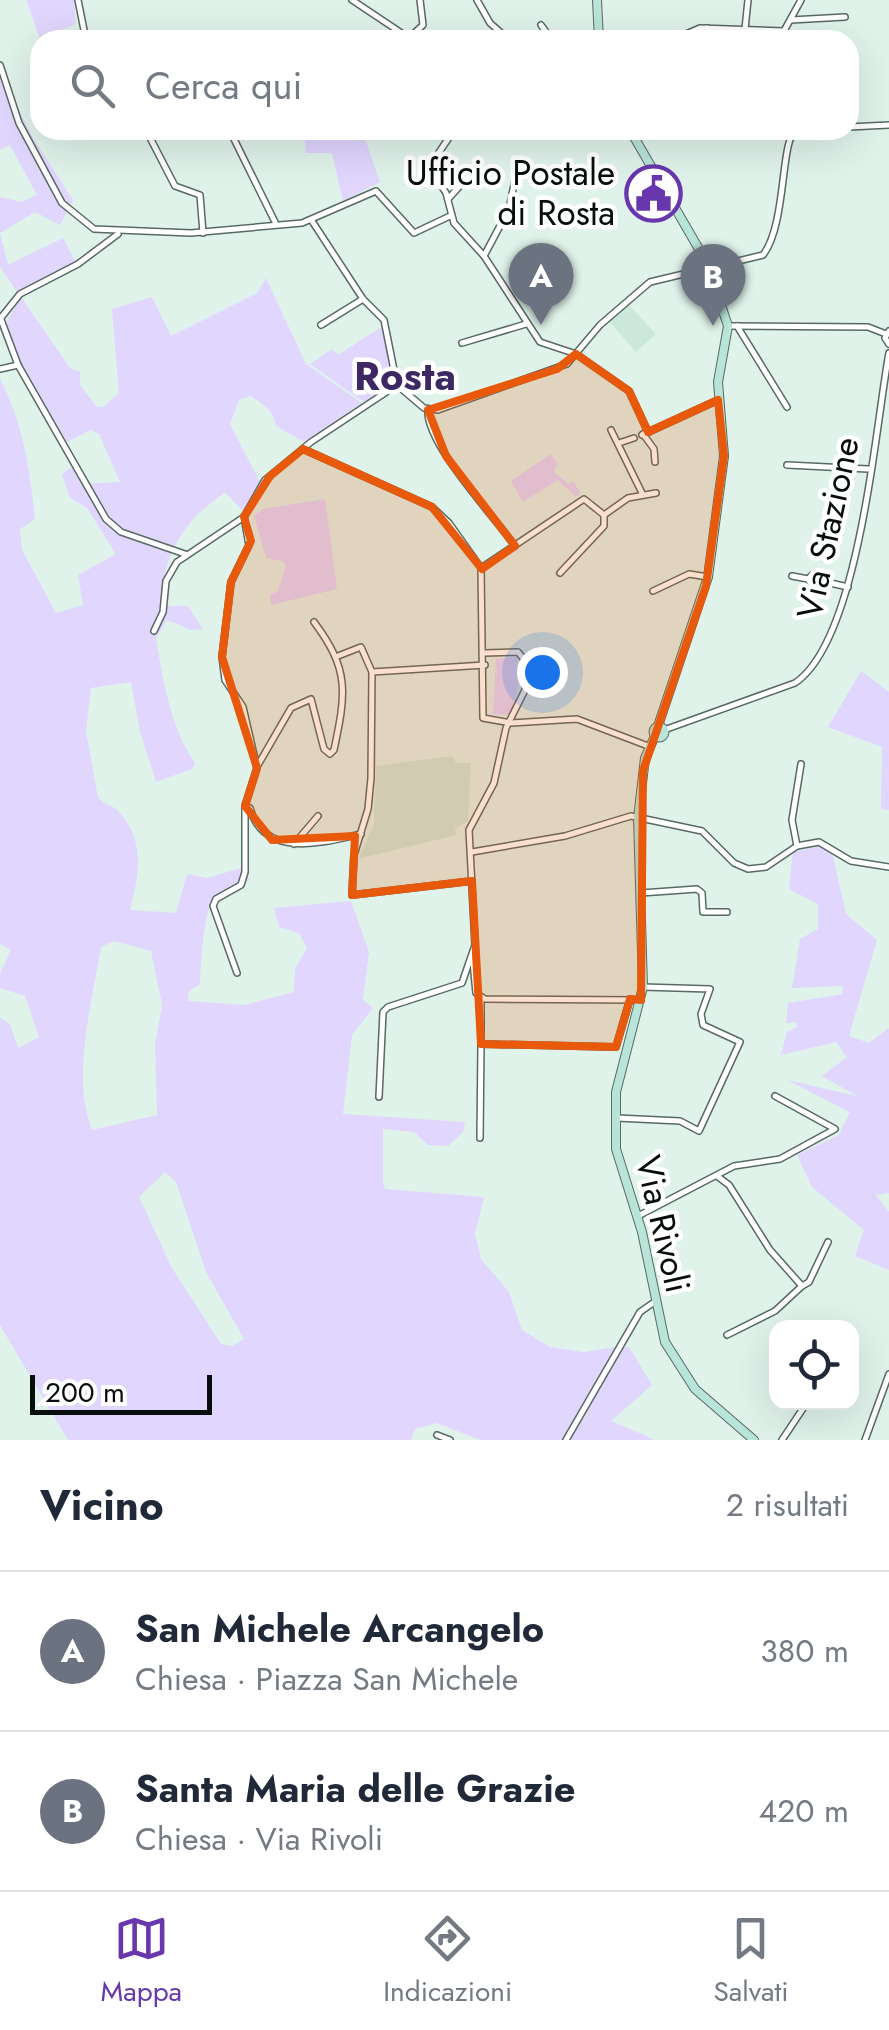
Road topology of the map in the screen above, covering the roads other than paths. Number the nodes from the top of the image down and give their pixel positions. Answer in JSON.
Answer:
{"nodes":[{"id":1,"x":78,"y":0,"type":"edge"},
{"id":2,"x":352,"y":0,"type":"edge"},
{"id":3,"x":420,"y":0,"type":"edge"},
{"id":4,"x":476,"y":0,"type":"edge"},
{"id":5,"x":597,"y":0,"type":"edge"},
{"id":6,"x":748,"y":0,"type":"edge"},
{"id":7,"x":801,"y":0,"type":"edge"},
{"id":8,"x":846,"y":17,"type":"dead end"},
{"id":9,"x":792,"y":20,"type":"junction"},
{"id":10,"x":540,"y":24,"type":"dead end"},
{"id":11,"x":707,"y":28,"type":"joint"},
{"id":12,"x":745,"y":29,"type":"junction"},
{"id":13,"x":84,"y":30,"type":"edge"},
{"id":14,"x":397,"y":30,"type":"edge"},
{"id":15,"x":419,"y":30,"type":"edge"},
{"id":16,"x":498,"y":30,"type":"edge"},
{"id":17,"x":544,"y":30,"type":"edge"},
{"id":18,"x":598,"y":30,"type":"edge"},
{"id":19,"x":701,"y":30,"type":"edge"},
{"id":20,"x":753,"y":30,"type":"edge"},
{"id":21,"x":785,"y":30,"type":"edge"},
{"id":22,"x":0,"y":65,"type":"edge"},
{"id":23,"x":889,"y":125,"type":"edge"},
{"id":24,"x":859,"y":126,"type":"edge"},
{"id":25,"x":151,"y":140,"type":"edge"},
{"id":26,"x":234,"y":140,"type":"edge"},
{"id":27,"x":447,"y":140,"type":"edge"},
{"id":28,"x":636,"y":140,"type":"edge"},
{"id":29,"x":790,"y":140,"type":"edge"},
{"id":30,"x":517,"y":170,"type":"dead end"},
{"id":31,"x":468,"y":177,"type":"dead end"},
{"id":32,"x":448,"y":198,"type":"junction"},
{"id":33,"x":450,"y":216,"type":"junction"},
{"id":34,"x":312,"y":221,"type":"junction"},
{"id":35,"x":274,"y":222,"type":"junction"},
{"id":36,"x":203,"y":233,"type":"junction"},
{"id":37,"x":118,"y":234,"type":"junction"},
{"id":38,"x":484,"y":256,"type":"junction"},
{"id":39,"x":709,"y":267,"type":"junction"},
{"id":40,"x":363,"y":299,"type":"junction"},
{"id":41,"x":0,"y":318,"type":"edge"},
{"id":42,"x":526,"y":324,"type":"junction"},
{"id":43,"x":321,"y":325,"type":"dead end"},
{"id":44,"x":733,"y":326,"type":"junction"},
{"id":45,"x":887,"y":332,"type":"edge"},
{"id":46,"x":462,"y":343,"type":"dead end"},
{"id":47,"x":889,"y":344,"type":"edge"},
{"id":48,"x":889,"y":352,"type":"edge"},
{"id":49,"x":576,"y":354,"type":"junction"},
{"id":50,"x":18,"y":365,"type":"junction"},
{"id":51,"x":0,"y":370,"type":"edge"},
{"id":52,"x":398,"y":385,"type":"junction"},
{"id":53,"x":718,"y":400,"type":"junction"},
{"id":54,"x":787,"y":407,"type":"dead end"},
{"id":55,"x":428,"y":410,"type":"junction"},
{"id":56,"x":612,"y":430,"type":"dead end"},
{"id":57,"x":644,"y":434,"type":"junction"},
{"id":58,"x":634,"y":438,"type":"dead end"},
{"id":59,"x":619,"y":444,"type":"junction"},
{"id":60,"x":303,"y":450,"type":"junction"},
{"id":61,"x":655,"y":462,"type":"dead end"},
{"id":62,"x":788,"y":466,"type":"dead end"},
{"id":63,"x":868,"y":469,"type":"junction"},
{"id":64,"x":642,"y":493,"type":"junction"},
{"id":65,"x":656,"y":493,"type":"dead end"},
{"id":66,"x":605,"y":515,"type":"junction"},
{"id":67,"x":244,"y":517,"type":"junction"},
{"id":68,"x":514,"y":546,"type":"junction"},
{"id":69,"x":186,"y":554,"type":"junction"},
{"id":70,"x":481,"y":568,"type":"junction"},
{"id":71,"x":560,"y":573,"type":"dead end"},
{"id":72,"x":792,"y":576,"type":"dead end"},
{"id":73,"x":708,"y":577,"type":"junction"},
{"id":74,"x":848,"y":587,"type":"junction"},
{"id":75,"x":653,"y":592,"type":"dead end"},
{"id":76,"x":314,"y":622,"type":"dead end"},
{"id":77,"x":154,"y":631,"type":"dead end"},
{"id":78,"x":485,"y":652,"type":"junction"},
{"id":79,"x":338,"y":656,"type":"junction"},
{"id":80,"x":485,"y":665,"type":"junction"},
{"id":81,"x":372,"y":672,"type":"junction"},
{"id":82,"x":511,"y":722,"type":"junction"},
{"id":83,"x":659,"y":730,"type":"junction"},
{"id":84,"x":648,"y":746,"type":"junction"},
{"id":85,"x":801,"y":764,"type":"dead end"},
{"id":86,"x":257,"y":768,"type":"junction"},
{"id":87,"x":245,"y":806,"type":"junction"},
{"id":88,"x":318,"y":816,"type":"dead end"},
{"id":89,"x":638,"y":818,"type":"junction"},
{"id":90,"x":362,"y":834,"type":"junction"},
{"id":91,"x":294,"y":844,"type":"junction"},
{"id":92,"x":797,"y":846,"type":"junction"},
{"id":93,"x":470,"y":851,"type":"junction"},
{"id":94,"x":889,"y":867,"type":"edge"},
{"id":95,"x":472,"y":881,"type":"junction"},
{"id":96,"x":641,"y":893,"type":"junction"},
{"id":97,"x":727,"y":912,"type":"dead end"},
{"id":98,"x":473,"y":958,"type":"junction"},
{"id":99,"x":236,"y":973,"type":"dead end"},
{"id":100,"x":642,"y":988,"type":"junction"},
{"id":101,"x":481,"y":998,"type":"junction"},
{"id":102,"x":630,"y":999,"type":"junction"},
{"id":103,"x":641,"y":1000,"type":"junction"},
{"id":104,"x":481,"y":1044,"type":"junction"},
{"id":105,"x":776,"y":1096,"type":"dead end"},
{"id":106,"x":379,"y":1097,"type":"dead end"},
{"id":107,"x":614,"y":1118,"type":"junction"},
{"id":108,"x":480,"y":1138,"type":"dead end"},
{"id":109,"x":716,"y":1176,"type":"junction"},
{"id":110,"x":638,"y":1216,"type":"junction"},
{"id":111,"x":828,"y":1242,"type":"dead end"},
{"id":112,"x":802,"y":1286,"type":"junction"},
{"id":113,"x":654,"y":1304,"type":"junction"},
{"id":114,"x":727,"y":1335,"type":"dead end"},
{"id":115,"x":889,"y":1374,"type":"edge"},
{"id":116,"x":802,"y":1410,"type":"edge"},
{"id":117,"x":437,"y":1435,"type":"dead end"},
{"id":118,"x":450,"y":1440,"type":"edge"},
{"id":119,"x":566,"y":1440,"type":"edge"},
{"id":120,"x":754,"y":1440,"type":"edge"},
{"id":121,"x":782,"y":1440,"type":"edge"},
{"id":122,"x":864,"y":1440,"type":"edge"}],
"edges":[{"from":1,"to":13,"type":"street"},
{"from":2,"to":14,"type":"street"},
{"from":3,"to":15,"type":"street"},
{"from":4,"to":16,"type":"street"},
{"from":5,"to":18,"type":"street"},
{"from":6,"to":12,"type":"street"},
{"from":7,"to":9,"type":"street"},
{"from":8,"to":9,"type":"street"},
{"from":9,"to":21,"type":"street"},
{"from":10,"to":17,"type":"street"},
{"from":11,"to":12,"type":"street"},
{"from":11,"to":19,"type":"street"},
{"from":12,"to":20,"type":"street"},
{"from":22,"to":37,"type":"street"},
{"from":23,"to":24,"type":"street"},
{"from":25,"to":36,"type":"street"},
{"from":26,"to":35,"type":"street"},
{"from":27,"to":32,"type":"street"},
{"from":28,"to":39,"type":"street","name":"Via Rivoli"},
{"from":29,"to":39,"type":"street"},
{"from":30,"to":38,"type":"street"},
{"from":31,"to":32,"type":"street"},
{"from":32,"to":33,"type":"street"},
{"from":33,"to":34,"type":"street"},
{"from":33,"to":38,"type":"street"},
{"from":34,"to":35,"type":"street"},
{"from":34,"to":40,"type":"street"},
{"from":35,"to":36,"type":"street"},
{"from":36,"to":37,"type":"street"},
{"from":37,"to":41,"type":"street"},
{"from":38,"to":42,"type":"street"},
{"from":39,"to":44,"type":"street","name":"Via Rivoli"},
{"from":39,"to":49,"type":"street"},
{"from":40,"to":43,"type":"street"},
{"from":40,"to":52,"type":"street"},
{"from":41,"to":50,"type":"street"},
{"from":42,"to":46,"type":"street"},
{"from":42,"to":49,"type":"street"},
{"from":44,"to":45,"type":"street"},
{"from":44,"to":53,"type":"street","name":"Via Rivoli"},
{"from":44,"to":54,"type":"street"},
{"from":45,"to":47,"type":"street"},
{"from":48,"to":63,"type":"street","name":"Via Stazione"},
{"from":49,"to":55,"type":"street"},
{"from":49,"to":57,"type":"street"},
{"from":50,"to":51,"type":"street"},
{"from":50,"to":69,"type":"street"},
{"from":52,"to":55,"type":"street"},
{"from":52,"to":60,"type":"street"},
{"from":53,"to":57,"type":"street"},
{"from":53,"to":73,"type":"street","name":"Via Rivoli"},
{"from":55,"to":68,"type":"street"},
{"from":56,"to":59,"type":"street"},
{"from":57,"to":61,"type":"street"},
{"from":58,"to":59,"type":"street"},
{"from":59,"to":64,"type":"street"},
{"from":60,"to":67,"type":"street"},
{"from":60,"to":70,"type":"street"},
{"from":62,"to":63,"type":"street"},
{"from":63,"to":74,"type":"street","name":"Via Stazione"},
{"from":64,"to":65,"type":"street"},
{"from":64,"to":66,"type":"street"},
{"from":66,"to":68,"type":"street"},
{"from":66,"to":71,"type":"street"},
{"from":67,"to":69,"type":"street"},
{"from":67,"to":86,"type":"street"},
{"from":68,"to":70,"type":"street"},
{"from":69,"to":77,"type":"street"},
{"from":70,"to":78,"type":"street"},
{"from":72,"to":74,"type":"street"},
{"from":73,"to":75,"type":"street"},
{"from":73,"to":83,"type":"street","name":"Via Rivoli"},
{"from":74,"to":83,"type":"street","name":"Via Stazione"},
{"from":76,"to":79,"type":"street"},
{"from":78,"to":80,"type":"street"},
{"from":78,"to":82,"type":"street"},
{"from":79,"to":81,"type":"street"},
{"from":79,"to":86,"type":"street"},
{"from":80,"to":81,"type":"street"},
{"from":80,"to":82,"type":"street"},
{"from":81,"to":90,"type":"street"},
{"from":82,"to":84,"type":"street"},
{"from":82,"to":93,"type":"street"},
{"from":83,"to":84,"type":"street","name":"Via Rivoli"},
{"from":84,"to":89,"type":"street","name":"Via Rivoli"},
{"from":85,"to":92,"type":"street"},
{"from":86,"to":87,"type":"street"},
{"from":87,"to":91,"type":"street"},
{"from":87,"to":99,"type":"street"},
{"from":88,"to":91,"type":"street"},
{"from":89,"to":92,"type":"street"},
{"from":89,"to":93,"type":"street"},
{"from":89,"to":96,"type":"street","name":"Via Rivoli"},
{"from":90,"to":91,"type":"street"},
{"from":90,"to":95,"type":"street"},
{"from":92,"to":94,"type":"street"},
{"from":93,"to":95,"type":"street"},
{"from":95,"to":98,"type":"street"},
{"from":96,"to":97,"type":"street"},
{"from":96,"to":100,"type":"street","name":"Via Rivoli"},
{"from":98,"to":101,"type":"street"},
{"from":98,"to":106,"type":"street"},
{"from":100,"to":103,"type":"street","name":"Via Rivoli"},
{"from":100,"to":107,"type":"street"},
{"from":101,"to":102,"type":"street"},
{"from":101,"to":104,"type":"street"},
{"from":102,"to":103,"type":"street"},
{"from":102,"to":104,"type":"street"},
{"from":103,"to":107,"type":"street","name":"Via Rivoli"},
{"from":104,"to":108,"type":"street"},
{"from":105,"to":109,"type":"street"},
{"from":107,"to":110,"type":"street","name":"Via Rivoli"},
{"from":109,"to":110,"type":"street"},
{"from":109,"to":112,"type":"street"},
{"from":110,"to":113,"type":"street","name":"Via Rivoli"},
{"from":111,"to":112,"type":"street"},
{"from":112,"to":114,"type":"street"},
{"from":113,"to":119,"type":"street"},
{"from":113,"to":120,"type":"street","name":"Via Rivoli"},
{"from":115,"to":122,"type":"street"},
{"from":116,"to":121,"type":"street"},
{"from":117,"to":118,"type":"street"}]}
